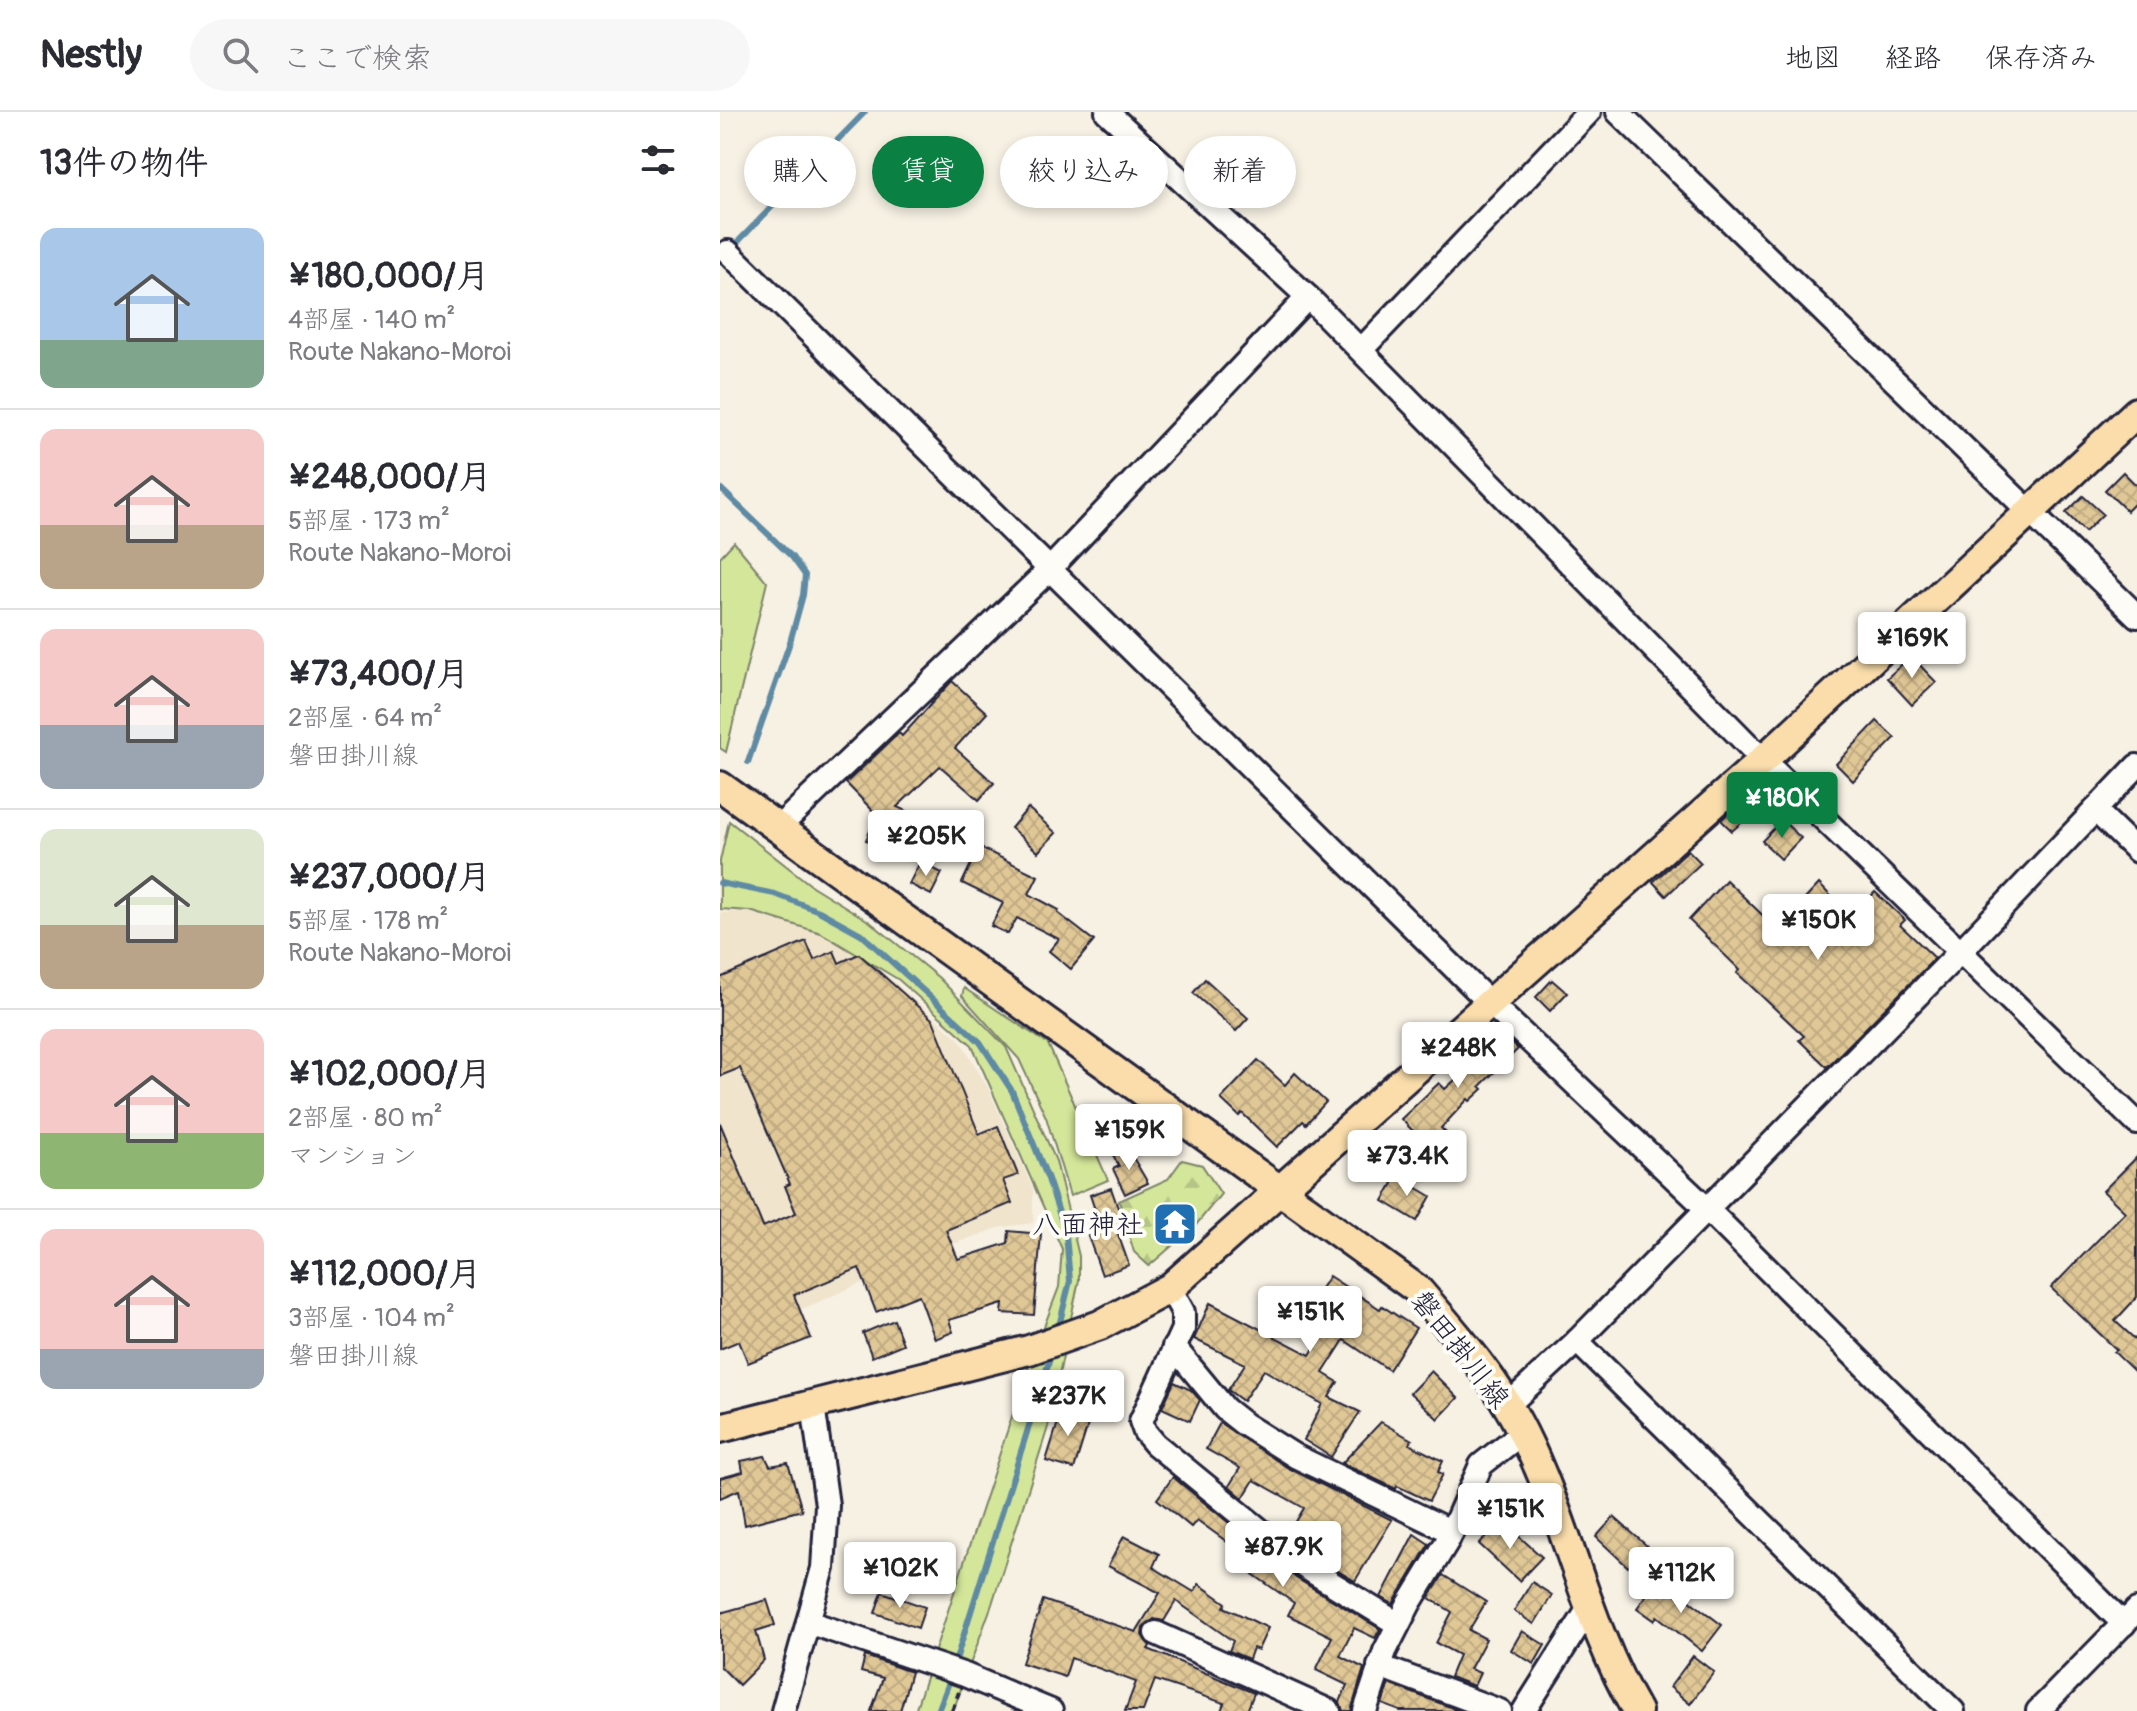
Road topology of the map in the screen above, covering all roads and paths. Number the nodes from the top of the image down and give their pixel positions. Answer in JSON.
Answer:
{"nodes":[{"id":1,"x":1107,"y":112,"type":"edge"},
{"id":2,"x":1589,"y":112,"type":"edge"},
{"id":3,"x":1618,"y":112,"type":"edge"},
{"id":4,"x":728,"y":252,"type":"dead end"},
{"id":5,"x":1308,"y":297,"type":"junction"},
{"id":6,"x":1361,"y":350,"type":"junction"},
{"id":7,"x":2137,"y":412,"type":"edge"},
{"id":8,"x":2030,"y":510,"type":"junction"},
{"id":9,"x":1049,"y":570,"type":"junction"},
{"id":10,"x":2137,"y":616,"type":"edge"},
{"id":11,"x":1763,"y":760,"type":"junction"},
{"id":12,"x":2137,"y":766,"type":"edge"},
{"id":13,"x":720,"y":786,"type":"edge"},
{"id":14,"x":2095,"y":810,"type":"junction"},
{"id":15,"x":779,"y":827,"type":"junction"},
{"id":16,"x":2137,"y":851,"type":"edge"},
{"id":17,"x":1960,"y":952,"type":"junction"},
{"id":18,"x":1491,"y":1004,"type":"junction"},
{"id":19,"x":2137,"y":1123,"type":"edge"},
{"id":20,"x":1283,"y":1190,"type":"junction"},
{"id":21,"x":1706,"y":1208,"type":"junction"},
{"id":22,"x":1170,"y":1288,"type":"junction"},
{"id":23,"x":1577,"y":1341,"type":"junction"},
{"id":24,"x":1174,"y":1347,"type":"junction"},
{"id":25,"x":813,"y":1405,"type":"junction"},
{"id":26,"x":1508,"y":1405,"type":"junction"},
{"id":27,"x":720,"y":1428,"type":"edge"},
{"id":28,"x":1523,"y":1432,"type":"junction"},
{"id":29,"x":1452,"y":1532,"type":"junction"},
{"id":30,"x":1589,"y":1608,"type":"junction"},
{"id":31,"x":2130,"y":1617,"type":"edge"},
{"id":32,"x":808,"y":1622,"type":"junction"},
{"id":33,"x":1398,"y":1624,"type":"junction"},
{"id":34,"x":1156,"y":1633,"type":"dead end"},
{"id":35,"x":1379,"y":1666,"type":"junction"},
{"id":36,"x":783,"y":1711,"type":"edge"},
{"id":37,"x":1051,"y":1711,"type":"edge"},
{"id":38,"x":1329,"y":1711,"type":"edge"},
{"id":39,"x":1365,"y":1711,"type":"edge"},
{"id":40,"x":1500,"y":1711,"type":"edge"},
{"id":41,"x":1524,"y":1711,"type":"edge"},
{"id":42,"x":1637,"y":1711,"type":"edge"},
{"id":43,"x":1953,"y":1711,"type":"edge"},
{"id":44,"x":2038,"y":1711,"type":"edge"}],
"edges":[{"from":1,"to":5,"type":"street"},
{"from":2,"to":6,"type":"street"},
{"from":3,"to":8,"type":"street"},
{"from":4,"to":9,"type":"street"},
{"from":5,"to":6,"type":"street"},
{"from":5,"to":9,"type":"street"},
{"from":6,"to":11,"type":"street"},
{"from":7,"to":8,"type":"main road"},
{"from":8,"to":10,"type":"street"},
{"from":8,"to":11,"type":"main road"},
{"from":9,"to":15,"type":"street"},
{"from":9,"to":18,"type":"street"},
{"from":11,"to":17,"type":"street"},
{"from":11,"to":18,"type":"main road"},
{"from":12,"to":14,"type":"street"},
{"from":13,"to":15,"type":"main road","name":"磐田掛川線"},
{"from":14,"to":16,"type":"street"},
{"from":14,"to":17,"type":"street"},
{"from":15,"to":20,"type":"main road","name":"磐田掛川線"},
{"from":17,"to":19,"type":"street"},
{"from":17,"to":21,"type":"street"},
{"from":18,"to":20,"type":"main road"},
{"from":18,"to":21,"type":"street"},
{"from":20,"to":22,"type":"main road"},
{"from":20,"to":26,"type":"main road","name":"磐田掛川線"},
{"from":21,"to":23,"type":"street"},
{"from":21,"to":31,"type":"street"},
{"from":22,"to":24,"type":"street"},
{"from":22,"to":25,"type":"main road"},
{"from":23,"to":26,"type":"street"},
{"from":23,"to":43,"type":"street"},
{"from":24,"to":29,"type":"street"},
{"from":24,"to":33,"type":"street"},
{"from":25,"to":27,"type":"main road"},
{"from":25,"to":32,"type":"street"},
{"from":26,"to":28,"type":"main road","name":"磐田掛川線"},
{"from":28,"to":29,"type":"street"},
{"from":28,"to":30,"type":"main road","name":"磐田掛川線"},
{"from":29,"to":33,"type":"street"},
{"from":30,"to":41,"type":"street"},
{"from":30,"to":42,"type":"main road","name":"磐田掛川線"},
{"from":31,"to":44,"type":"street"},
{"from":32,"to":36,"type":"street"},
{"from":32,"to":37,"type":"street"},
{"from":33,"to":35,"type":"street"},
{"from":34,"to":38,"type":"street"},
{"from":35,"to":39,"type":"street"},
{"from":35,"to":40,"type":"street"}]}
